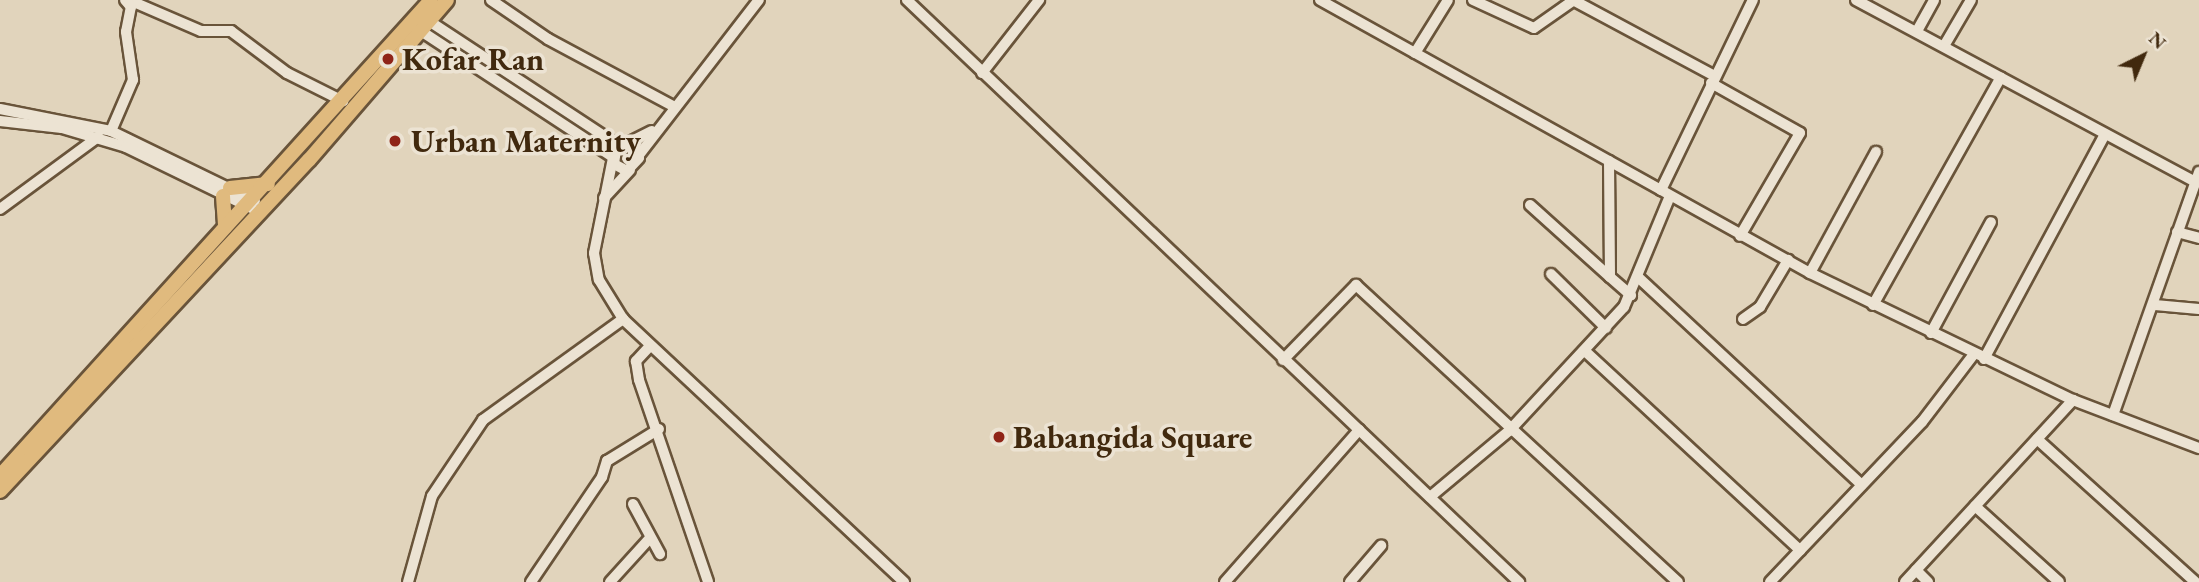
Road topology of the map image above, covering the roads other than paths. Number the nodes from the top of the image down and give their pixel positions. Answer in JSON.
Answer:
{"nodes":[{"id":1,"x":127,"y":0,"type":"edge"},
{"id":2,"x":447,"y":0,"type":"edge"},
{"id":3,"x":491,"y":0,"type":"edge"},
{"id":4,"x":759,"y":0,"type":"edge"},
{"id":5,"x":907,"y":0,"type":"edge"},
{"id":6,"x":1039,"y":0,"type":"edge"},
{"id":7,"x":1320,"y":0,"type":"edge"},
{"id":8,"x":1448,"y":0,"type":"edge"},
{"id":9,"x":1473,"y":0,"type":"edge"},
{"id":10,"x":1574,"y":0,"type":"edge"},
{"id":11,"x":1753,"y":0,"type":"edge"},
{"id":12,"x":1856,"y":0,"type":"edge"},
{"id":13,"x":1934,"y":0,"type":"edge"},
{"id":14,"x":1971,"y":0,"type":"edge"},
{"id":15,"x":425,"y":2,"type":"edge"},
{"id":16,"x":425,"y":26,"type":"junction"},
{"id":17,"x":1917,"y":31,"type":"junction"},
{"id":18,"x":1944,"y":46,"type":"junction"},
{"id":19,"x":1415,"y":53,"type":"junction"},
{"id":20,"x":982,"y":73,"type":"junction"},
{"id":21,"x":2001,"y":77,"type":"junction"},
{"id":22,"x":1713,"y":79,"type":"junction"},
{"id":23,"x":343,"y":101,"type":"junction"},
{"id":24,"x":673,"y":106,"type":"junction"},
{"id":25,"x":0,"y":109,"type":"edge"},
{"id":26,"x":0,"y":121,"type":"edge"},
{"id":27,"x":111,"y":131,"type":"junction"},
{"id":28,"x":652,"y":131,"type":"junction"},
{"id":29,"x":2105,"y":134,"type":"junction"},
{"id":30,"x":98,"y":138,"type":"junction"},
{"id":31,"x":623,"y":145,"type":"junction"},
{"id":32,"x":1876,"y":152,"type":"dead end"},
{"id":33,"x":639,"y":155,"type":"junction"},
{"id":34,"x":612,"y":158,"type":"junction"},
{"id":35,"x":1609,"y":161,"type":"junction"},
{"id":36,"x":630,"y":170,"type":"junction"},
{"id":37,"x":2197,"y":177,"type":"edge"},
{"id":38,"x":268,"y":184,"type":"junction"},
{"id":39,"x":227,"y":192,"type":"junction"},
{"id":40,"x":1665,"y":193,"type":"junction"},
{"id":41,"x":602,"y":200,"type":"junction"},
{"id":42,"x":1530,"y":205,"type":"dead end"},
{"id":43,"x":256,"y":206,"type":"junction"},
{"id":44,"x":0,"y":209,"type":"edge"},
{"id":45,"x":1991,"y":222,"type":"dead end"},
{"id":46,"x":223,"y":232,"type":"junction"},
{"id":47,"x":2177,"y":232,"type":"junction"},
{"id":48,"x":1740,"y":236,"type":"junction"},
{"id":49,"x":2199,"y":238,"type":"edge"},
{"id":50,"x":1788,"y":260,"type":"junction"},
{"id":51,"x":1810,"y":273,"type":"junction"},
{"id":52,"x":1551,"y":274,"type":"dead end"},
{"id":53,"x":1610,"y":277,"type":"junction"},
{"id":54,"x":1639,"y":278,"type":"junction"},
{"id":55,"x":1631,"y":295,"type":"junction"},
{"id":56,"x":1873,"y":305,"type":"junction"},
{"id":57,"x":2155,"y":305,"type":"junction"},
{"id":58,"x":2199,"y":309,"type":"edge"},
{"id":59,"x":623,"y":319,"type":"junction"},
{"id":60,"x":1743,"y":319,"type":"dead end"},
{"id":61,"x":1606,"y":328,"type":"junction"},
{"id":62,"x":1931,"y":333,"type":"junction"},
{"id":63,"x":650,"y":346,"type":"junction"},
{"id":64,"x":1586,"y":352,"type":"junction"},
{"id":65,"x":1979,"y":357,"type":"junction"},
{"id":66,"x":1283,"y":360,"type":"junction"},
{"id":67,"x":2073,"y":400,"type":"junction"},
{"id":68,"x":2113,"y":415,"type":"junction"},
{"id":69,"x":659,"y":429,"type":"junction"},
{"id":70,"x":1359,"y":430,"type":"junction"},
{"id":71,"x":1509,"y":431,"type":"junction"},
{"id":72,"x":2037,"y":439,"type":"junction"},
{"id":73,"x":2199,"y":448,"type":"edge"},
{"id":74,"x":2,"y":470,"type":"edge"},
{"id":75,"x":1862,"y":485,"type":"junction"},
{"id":76,"x":0,"y":491,"type":"edge"},
{"id":77,"x":1430,"y":497,"type":"junction"},
{"id":78,"x":633,"y":504,"type":"dead end"},
{"id":79,"x":1975,"y":506,"type":"junction"},
{"id":80,"x":649,"y":539,"type":"junction"},
{"id":81,"x":1381,"y":546,"type":"dead end"},
{"id":82,"x":1800,"y":550,"type":"junction"},
{"id":83,"x":660,"y":554,"type":"dead end"},
{"id":84,"x":890,"y":569,"type":"junction"},
{"id":85,"x":1916,"y":570,"type":"junction"},
{"id":86,"x":1516,"y":581,"type":"edge"},
{"id":87,"x":408,"y":582,"type":"edge"},
{"id":88,"x":531,"y":582,"type":"edge"},
{"id":89,"x":610,"y":582,"type":"edge"},
{"id":90,"x":708,"y":582,"type":"edge"},
{"id":91,"x":885,"y":582,"type":"edge"},
{"id":92,"x":904,"y":582,"type":"edge"},
{"id":93,"x":1225,"y":582,"type":"edge"},
{"id":94,"x":1350,"y":582,"type":"edge"},
{"id":95,"x":1678,"y":582,"type":"edge"},
{"id":96,"x":1770,"y":582,"type":"edge"},
{"id":97,"x":1905,"y":582,"type":"edge"},
{"id":98,"x":1928,"y":582,"type":"edge"},
{"id":99,"x":2059,"y":582,"type":"edge"},
{"id":100,"x":2195,"y":582,"type":"edge"}],
"edges":[{"from":1,"to":23,"type":"street"},
{"from":1,"to":27,"type":"street"},
{"from":2,"to":16,"type":"main road"},
{"from":3,"to":24,"type":"street"},
{"from":4,"to":24,"type":"street"},
{"from":5,"to":20,"type":"street"},
{"from":6,"to":20,"type":"street"},
{"from":7,"to":19,"type":"street"},
{"from":8,"to":19,"type":"street"},
{"from":9,"to":10,"type":"street"},
{"from":10,"to":22,"type":"street"},
{"from":11,"to":22,"type":"street"},
{"from":12,"to":17,"type":"street"},
{"from":13,"to":17,"type":"street"},
{"from":14,"to":18,"type":"street"},
{"from":15,"to":23,"type":"main road"},
{"from":16,"to":31,"type":"street"},
{"from":16,"to":34,"type":"street"},
{"from":16,"to":43,"type":"main road"},
{"from":17,"to":18,"type":"street"},
{"from":18,"to":21,"type":"street"},
{"from":19,"to":35,"type":"street"},
{"from":20,"to":66,"type":"street"},
{"from":21,"to":29,"type":"street"},
{"from":21,"to":56,"type":"street"},
{"from":22,"to":40,"type":"street"},
{"from":22,"to":48,"type":"street"},
{"from":23,"to":38,"type":"main road"},
{"from":24,"to":28,"type":"street"},
{"from":25,"to":27,"type":"street"},
{"from":26,"to":30,"type":"street"},
{"from":27,"to":39,"type":"street"},
{"from":28,"to":31,"type":"street"},
{"from":28,"to":33,"type":"street"},
{"from":29,"to":37,"type":"street"},
{"from":29,"to":65,"type":"street"},
{"from":30,"to":39,"type":"street"},
{"from":30,"to":44,"type":"street"},
{"from":31,"to":33,"type":"street"},
{"from":31,"to":34,"type":"street"},
{"from":32,"to":51,"type":"street"},
{"from":33,"to":36,"type":"street"},
{"from":34,"to":36,"type":"street"},
{"from":34,"to":41,"type":"street"},
{"from":35,"to":40,"type":"street"},
{"from":35,"to":53,"type":"street"},
{"from":36,"to":41,"type":"street"},
{"from":37,"to":47,"type":"street"},
{"from":38,"to":39,"type":"main road"},
{"from":38,"to":43,"type":"main road"},
{"from":39,"to":43,"type":"street"},
{"from":39,"to":46,"type":"main road"},
{"from":40,"to":48,"type":"street"},
{"from":40,"to":54,"type":"street"},
{"from":41,"to":59,"type":"street"},
{"from":42,"to":53,"type":"street"},
{"from":43,"to":46,"type":"main road"},
{"from":43,"to":76,"type":"main road"},
{"from":45,"to":62,"type":"street"},
{"from":46,"to":74,"type":"main road"},
{"from":47,"to":49,"type":"street"},
{"from":47,"to":57,"type":"street"},
{"from":48,"to":50,"type":"street"},
{"from":50,"to":51,"type":"street"},
{"from":50,"to":60,"type":"street"},
{"from":51,"to":56,"type":"street"},
{"from":52,"to":61,"type":"street"},
{"from":53,"to":55,"type":"street"},
{"from":54,"to":55,"type":"street"},
{"from":54,"to":75,"type":"street"},
{"from":55,"to":61,"type":"street"},
{"from":56,"to":62,"type":"street"},
{"from":57,"to":58,"type":"street"},
{"from":57,"to":68,"type":"street"},
{"from":59,"to":63,"type":"street"},
{"from":59,"to":87,"type":"street"},
{"from":61,"to":64,"type":"street"},
{"from":62,"to":65,"type":"street"},
{"from":63,"to":69,"type":"street"},
{"from":63,"to":84,"type":"street"},
{"from":64,"to":71,"type":"street"},
{"from":64,"to":82,"type":"street"},
{"from":65,"to":67,"type":"street"},
{"from":65,"to":75,"type":"street"},
{"from":66,"to":70,"type":"street"},
{"from":66,"to":71,"type":"street"},
{"from":67,"to":68,"type":"street"},
{"from":67,"to":72,"type":"street"},
{"from":68,"to":73,"type":"street"},
{"from":69,"to":88,"type":"street"},
{"from":69,"to":90,"type":"street"},
{"from":70,"to":77,"type":"street"},
{"from":70,"to":93,"type":"street"},
{"from":71,"to":77,"type":"street"},
{"from":71,"to":95,"type":"street"},
{"from":72,"to":79,"type":"street"},
{"from":72,"to":100,"type":"street"},
{"from":75,"to":82,"type":"street"},
{"from":77,"to":86,"type":"street"},
{"from":78,"to":80,"type":"street"},
{"from":79,"to":85,"type":"street"},
{"from":79,"to":99,"type":"street"},
{"from":80,"to":83,"type":"street"},
{"from":80,"to":89,"type":"street"},
{"from":81,"to":94,"type":"street"},
{"from":82,"to":96,"type":"street"},
{"from":84,"to":91,"type":"street"},
{"from":84,"to":92,"type":"street"},
{"from":85,"to":97,"type":"street"},
{"from":85,"to":98,"type":"street"}]}
